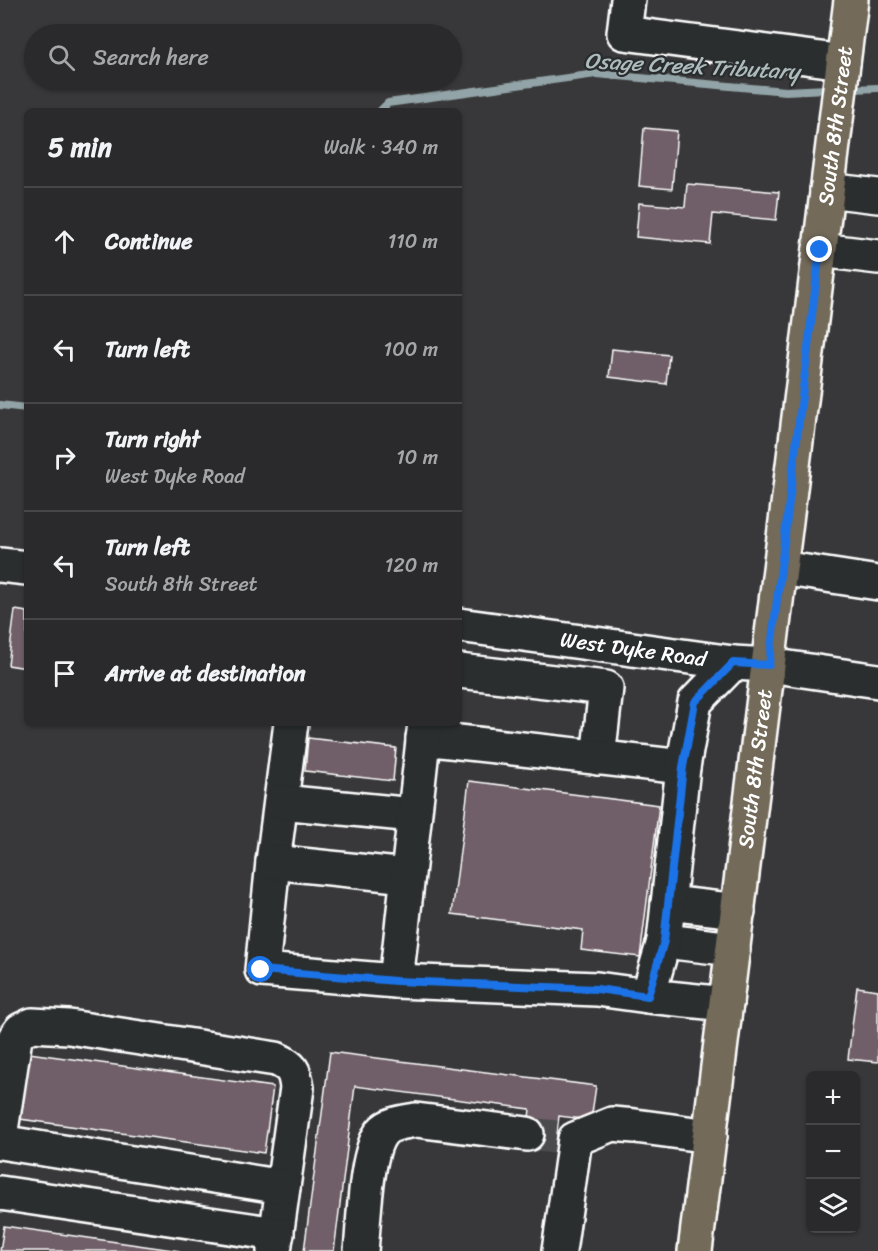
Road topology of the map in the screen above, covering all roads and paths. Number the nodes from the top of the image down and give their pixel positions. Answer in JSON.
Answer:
{"nodes":[{"id":1,"x":628,"y":0,"type":"edge"},
{"id":2,"x":851,"y":0,"type":"edge"},
{"id":3,"x":843,"y":62,"type":"junction"},
{"id":4,"x":827,"y":190,"type":"junction"},
{"id":5,"x":878,"y":196,"type":"edge"},
{"id":6,"x":820,"y":250,"type":"junction"},
{"id":7,"x":878,"y":257,"type":"edge"},
{"id":8,"x":0,"y":565,"type":"edge"},
{"id":9,"x":24,"y":568,"type":"edge"},
{"id":10,"x":781,"y":568,"type":"junction"},
{"id":11,"x":878,"y":583,"type":"edge"},
{"id":12,"x":462,"y":625,"type":"edge"},
{"id":13,"x":733,"y":663,"type":"junction"},
{"id":14,"x":769,"y":665,"type":"junction"},
{"id":15,"x":462,"y":671,"type":"edge"},
{"id":16,"x":878,"y":681,"type":"edge"},
{"id":17,"x":291,"y":726,"type":"edge"},
{"id":18,"x":424,"y":731,"type":"edge"},
{"id":19,"x":598,"y":758,"type":"junction"},
{"id":20,"x":683,"y":767,"type":"junction"},
{"id":21,"x":281,"y":802,"type":"junction"},
{"id":22,"x":414,"y":815,"type":"junction"},
{"id":23,"x":273,"y":862,"type":"junction"},
{"id":24,"x":408,"y":876,"type":"junction"},
{"id":25,"x":668,"y":903,"type":"junction"},
{"id":26,"x":738,"y":910,"type":"junction"},
{"id":27,"x":664,"y":941,"type":"junction"},
{"id":28,"x":733,"y":949,"type":"junction"},
{"id":29,"x":396,"y":981,"type":"junction"},
{"id":30,"x":648,"y":996,"type":"junction"},
{"id":31,"x":726,"y":1004,"type":"junction"},
{"id":32,"x":553,"y":1136,"type":"junction"},
{"id":33,"x":710,"y":1136,"type":"junction"},
{"id":34,"x":0,"y":1137,"type":"edge"},
{"id":35,"x":0,"y":1142,"type":"edge"},
{"id":36,"x":283,"y":1187,"type":"junction"},
{"id":37,"x":0,"y":1193,"type":"edge"},
{"id":38,"x":275,"y":1243,"type":"edge"},
{"id":39,"x":361,"y":1251,"type":"edge"},
{"id":40,"x":559,"y":1251,"type":"edge"},
{"id":41,"x":695,"y":1251,"type":"edge"}],
"edges":[{"from":1,"to":3,"type":"street"},
{"from":2,"to":3,"type":"main road","name":"South 8th Street"},
{"from":3,"to":4,"type":"main road","name":"South 8th Street"},
{"from":4,"to":5,"type":"street"},
{"from":4,"to":6,"type":"main road","name":"South 8th Street"},
{"from":6,"to":7,"type":"street"},
{"from":6,"to":10,"type":"main road","name":"South 8th Street"},
{"from":8,"to":9,"type":"street"},
{"from":10,"to":11,"type":"street"},
{"from":10,"to":14,"type":"main road","name":"South 8th Street"},
{"from":12,"to":13,"type":"street","name":"West Dyke Road"},
{"from":13,"to":14,"type":"street","name":"West Dyke Road"},
{"from":13,"to":20,"type":"street"},
{"from":14,"to":16,"type":"street","name":"West Dyke Road"},
{"from":14,"to":26,"type":"main road","name":"South 8th Street"},
{"from":15,"to":19,"type":"street"},
{"from":17,"to":21,"type":"street"},
{"from":18,"to":19,"type":"street"},
{"from":18,"to":22,"type":"street"},
{"from":19,"to":20,"type":"street"},
{"from":20,"to":25,"type":"street"},
{"from":21,"to":22,"type":"street"},
{"from":21,"to":23,"type":"street"},
{"from":22,"to":24,"type":"street"},
{"from":23,"to":24,"type":"street"},
{"from":23,"to":29,"type":"street"},
{"from":24,"to":29,"type":"street"},
{"from":25,"to":26,"type":"street"},
{"from":25,"to":27,"type":"street"},
{"from":26,"to":28,"type":"main road","name":"South 8th Street"},
{"from":27,"to":28,"type":"street"},
{"from":27,"to":30,"type":"street"},
{"from":28,"to":31,"type":"main road","name":"South 8th Street"},
{"from":29,"to":30,"type":"street"},
{"from":30,"to":31,"type":"street"},
{"from":31,"to":33,"type":"main road","name":"South 8th Street"},
{"from":32,"to":33,"type":"street"},
{"from":32,"to":39,"type":"street"},
{"from":32,"to":40,"type":"street"},
{"from":33,"to":41,"type":"main road","name":"South 8th Street"},
{"from":34,"to":36,"type":"street"},
{"from":35,"to":36,"type":"street"},
{"from":36,"to":38,"type":"street"},
{"from":37,"to":38,"type":"street"}]}
